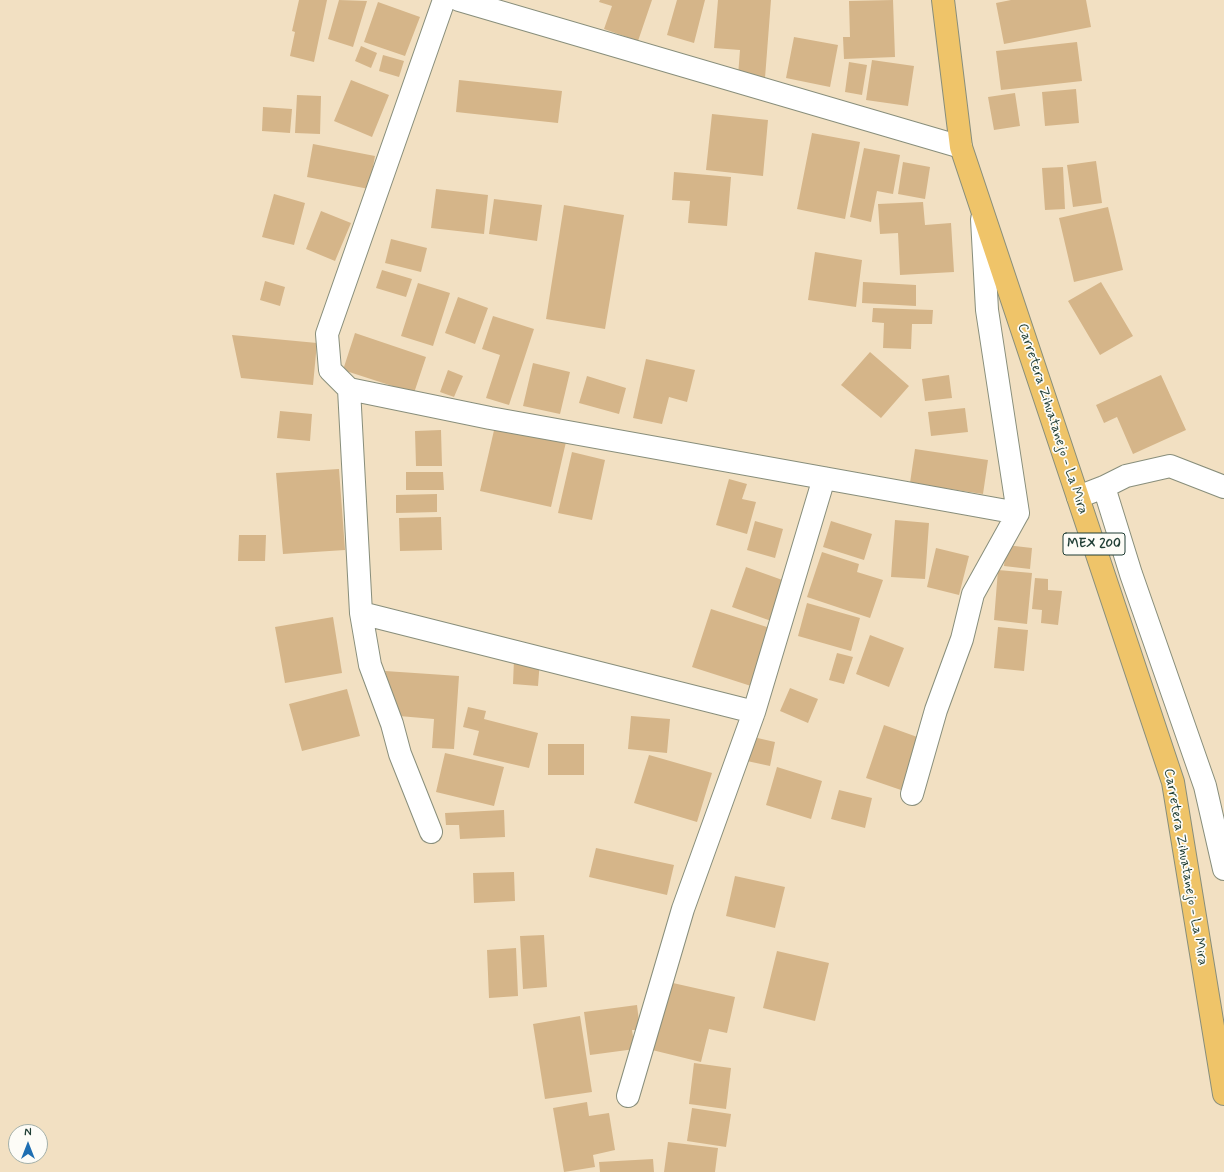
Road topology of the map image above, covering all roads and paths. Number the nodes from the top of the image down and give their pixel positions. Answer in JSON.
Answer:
{"nodes":[{"id":1,"x":444,"y":0,"type":"edge"},
{"id":2,"x":459,"y":0,"type":"edge"},
{"id":3,"x":943,"y":0,"type":"edge"},
{"id":4,"x":961,"y":147,"type":"junction"},
{"id":5,"x":981,"y":204,"type":"junction"},
{"id":6,"x":349,"y":389,"type":"junction"},
{"id":7,"x":824,"y":478,"type":"junction"},
{"id":8,"x":1104,"y":487,"type":"junction"},
{"id":9,"x":1224,"y":487,"type":"edge"},
{"id":10,"x":1078,"y":497,"type":"junction"},
{"id":11,"x":1018,"y":513,"type":"junction"},
{"id":12,"x":361,"y":613,"type":"junction"},
{"id":13,"x":754,"y":712,"type":"junction"},
{"id":14,"x":912,"y":794,"type":"dead end"},
{"id":15,"x":431,"y":832,"type":"dead end"},
{"id":16,"x":1224,"y":869,"type":"edge"},
{"id":17,"x":1224,"y":1094,"type":"edge"},
{"id":18,"x":628,"y":1096,"type":"dead end"}],
"edges":[{"from":1,"to":6,"type":"street"},
{"from":2,"to":4,"type":"street"},
{"from":3,"to":4,"type":"highway","name":"Carretera Zihuatanejo - La Mira","number":"MEX 200"},
{"from":4,"to":5,"type":"highway","name":"Carretera Zihuatanejo - La Mira","number":"MEX 200"},
{"from":5,"to":10,"type":"highway","name":"Carretera Zihuatanejo - La Mira","number":"MEX 200"},
{"from":5,"to":11,"type":"street"},
{"from":6,"to":7,"type":"street"},
{"from":6,"to":12,"type":"street"},
{"from":7,"to":11,"type":"street"},
{"from":7,"to":13,"type":"street"},
{"from":8,"to":9,"type":"street"},
{"from":8,"to":10,"type":"street"},
{"from":8,"to":16,"type":"street"},
{"from":10,"to":17,"type":"highway","name":"Carretera Zihuatanejo - La Mira","number":"MEX 200"},
{"from":11,"to":14,"type":"street"},
{"from":12,"to":13,"type":"street"},
{"from":12,"to":15,"type":"street"},
{"from":13,"to":18,"type":"street"}]}
